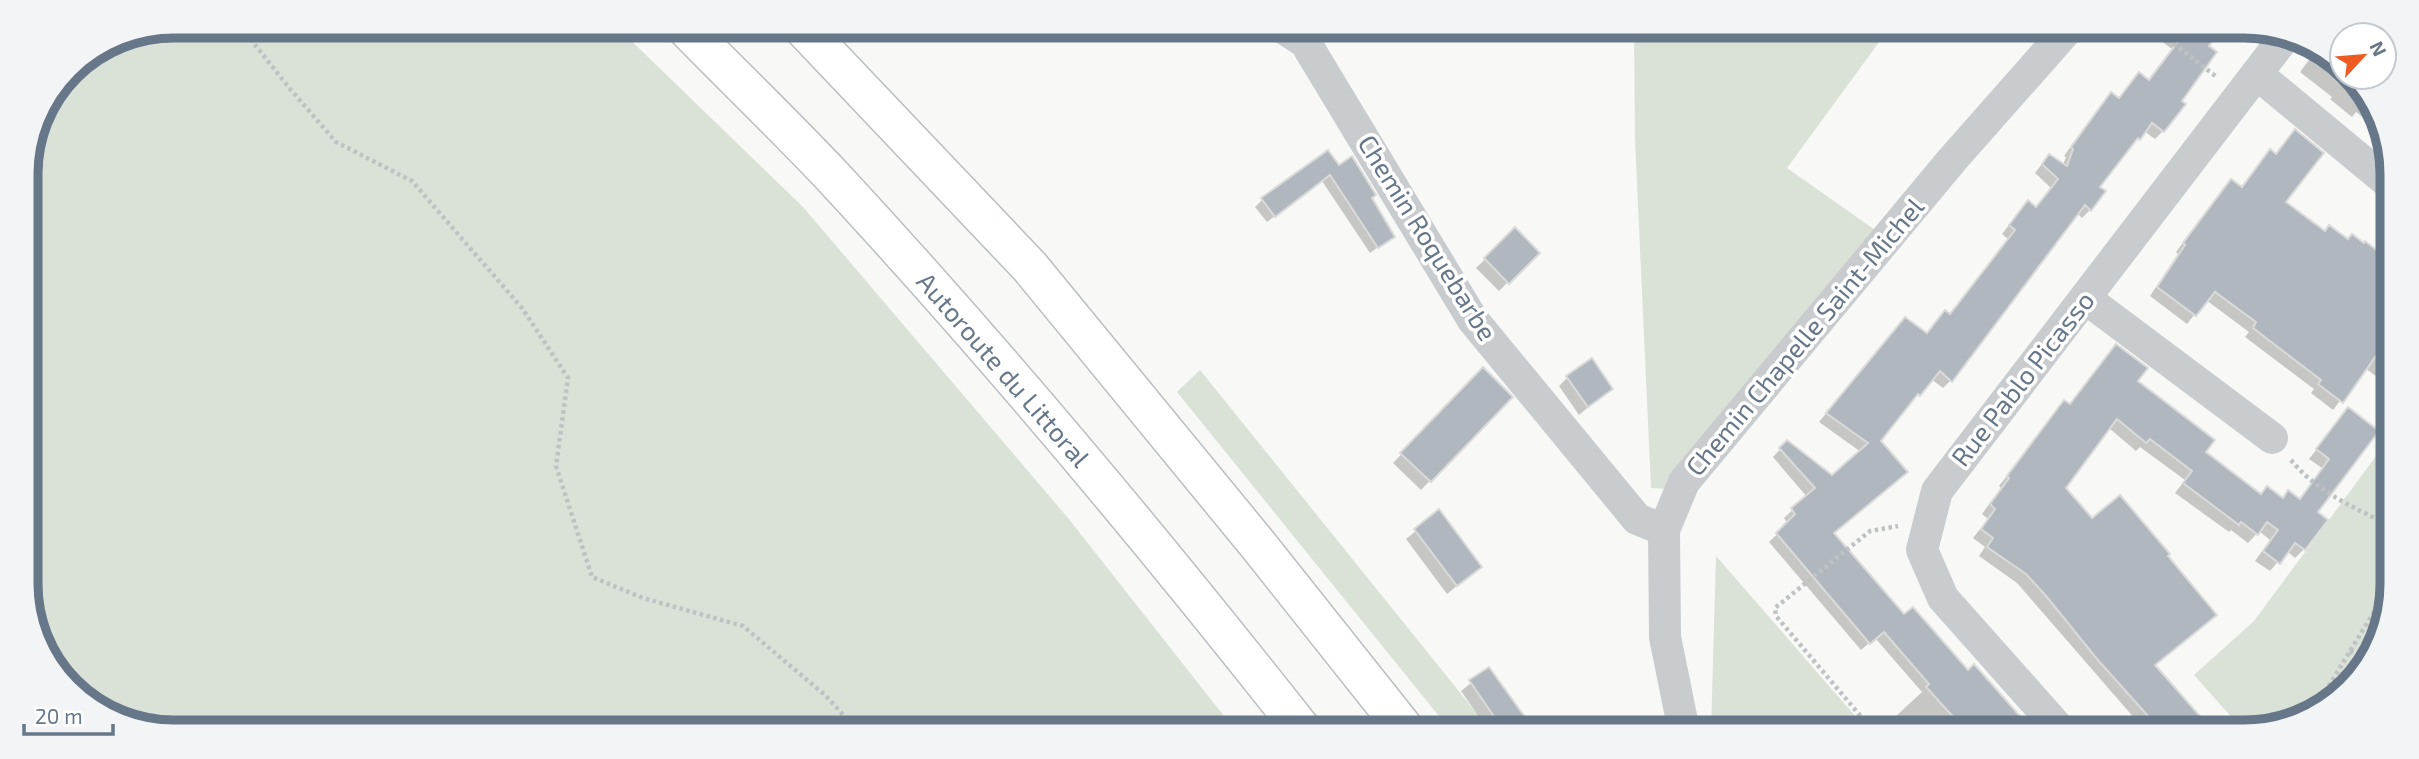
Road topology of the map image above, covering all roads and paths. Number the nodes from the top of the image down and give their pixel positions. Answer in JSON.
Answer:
{"nodes":[{"id":1,"x":250,"y":38,"type":"edge"},
{"id":2,"x":697,"y":38,"type":"edge"},
{"id":3,"x":812,"y":38,"type":"edge"},
{"id":4,"x":1299,"y":38,"type":"edge"},
{"id":5,"x":2060,"y":38,"type":"edge"},
{"id":6,"x":2169,"y":38,"type":"edge"},
{"id":7,"x":2280,"y":43,"type":"edge"},
{"id":8,"x":2249,"y":85,"type":"junction"},
{"id":9,"x":2380,"y":177,"type":"edge"},
{"id":10,"x":2085,"y":298,"type":"junction"},
{"id":11,"x":2272,"y":438,"type":"joint"},
{"id":12,"x":1929,"y":520,"type":"junction"},
{"id":13,"x":2380,"y":520,"type":"edge"},
{"id":14,"x":1664,"y":530,"type":"junction"},
{"id":15,"x":2379,"y":604,"type":"edge"},
{"id":16,"x":2350,"y":651,"type":"junction"},
{"id":17,"x":2360,"y":657,"type":"edge"},
{"id":18,"x":2323,"y":696,"type":"edge"},
{"id":19,"x":1294,"y":720,"type":"edge"},
{"id":20,"x":1398,"y":720,"type":"edge"},
{"id":21,"x":1682,"y":720,"type":"edge"},
{"id":22,"x":1864,"y":720,"type":"edge"},
{"id":23,"x":2052,"y":720,"type":"edge"},
{"id":24,"x":848,"y":721,"type":"edge"}],
"edges":[{"from":1,"to":24,"type":"path"},
{"from":2,"to":19,"type":"highway","name":"Autoroute du Littoral"},
{"from":3,"to":20,"type":"highway"},
{"from":4,"to":14,"type":"street","name":"Chemin Roquebarbe"},
{"from":5,"to":14,"type":"street","name":"Chemin Chapelle Saint-Michel"},
{"from":6,"to":8,"type":"path"},
{"from":7,"to":8,"type":"street","name":"Rue Pablo Picasso"},
{"from":8,"to":9,"type":"street"},
{"from":8,"to":10,"type":"street","name":"Rue Pablo Picasso"},
{"from":10,"to":11,"type":"street"},
{"from":10,"to":12,"type":"street","name":"Rue Pablo Picasso"},
{"from":11,"to":13,"type":"path"},
{"from":12,"to":22,"type":"path"},
{"from":12,"to":23,"type":"street","name":"Rue Pablo Picasso"},
{"from":14,"to":21,"type":"street","name":"Chemin Chapelle Saint-Michel"},
{"from":15,"to":16,"type":"path"},
{"from":16,"to":17,"type":"path"},
{"from":16,"to":18,"type":"path"}]}
